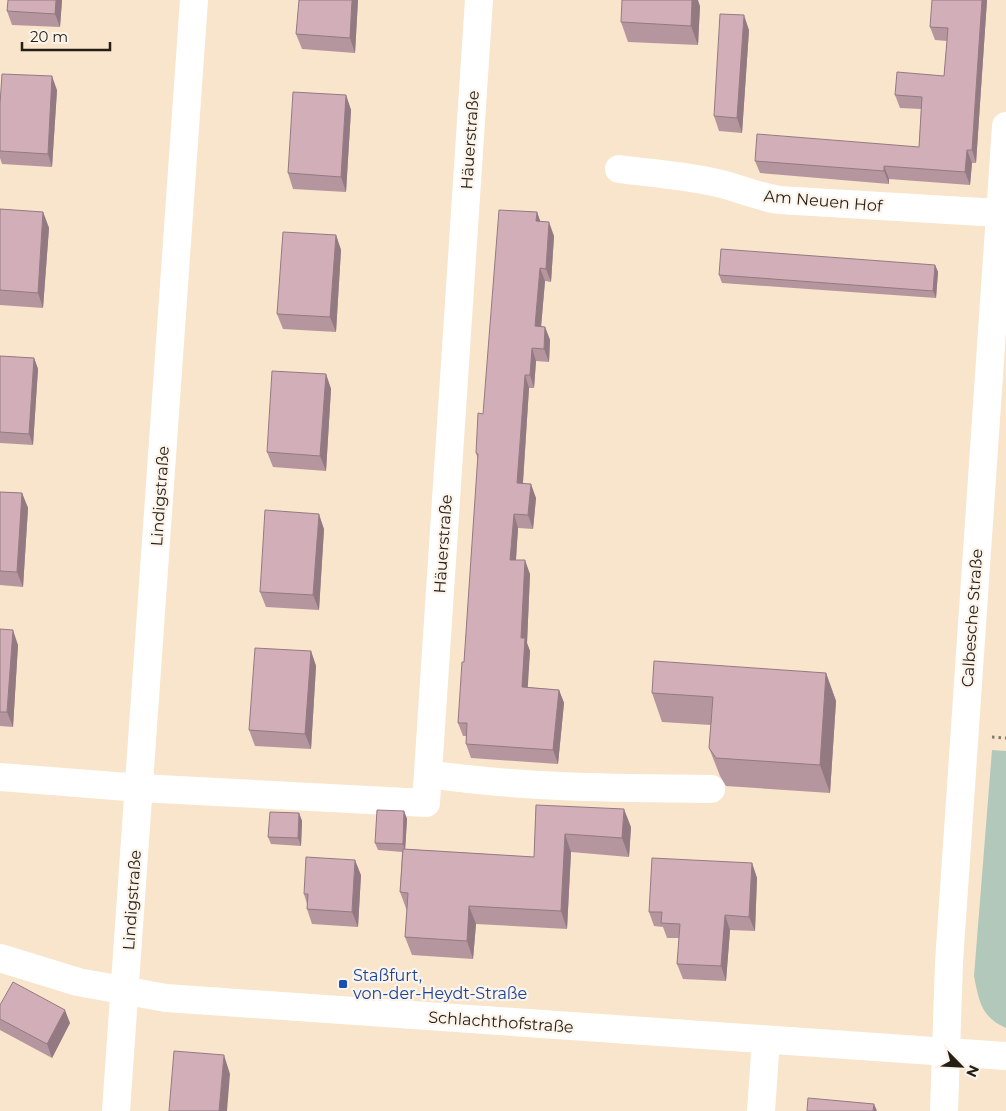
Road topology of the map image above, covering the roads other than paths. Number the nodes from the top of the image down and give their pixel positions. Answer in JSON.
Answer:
{"nodes":[{"id":1,"x":194,"y":0,"type":"edge"},
{"id":2,"x":479,"y":0,"type":"edge"},
{"id":3,"x":1006,"y":126,"type":"edge"},
{"id":4,"x":619,"y":169,"type":"dead end"},
{"id":5,"x":1000,"y":213,"type":"junction"},
{"id":6,"x":428,"y":774,"type":"junction"},
{"id":7,"x":0,"y":777,"type":"edge"},
{"id":8,"x":140,"y":788,"type":"junction"},
{"id":9,"x":711,"y":789,"type":"dead end"},
{"id":10,"x":0,"y":958,"type":"edge"},
{"id":11,"x":124,"y":991,"type":"junction"},
{"id":12,"x":766,"y":1040,"type":"junction"},
{"id":13,"x":946,"y":1053,"type":"junction"},
{"id":14,"x":1006,"y":1056,"type":"edge"},
{"id":15,"x":116,"y":1111,"type":"edge"},
{"id":16,"x":761,"y":1111,"type":"edge"},
{"id":17,"x":944,"y":1111,"type":"edge"}],
"edges":[{"from":1,"to":8,"type":"street","name":"Lindigstraße"},
{"from":2,"to":6,"type":"street","name":"Häuerstraße"},
{"from":3,"to":5,"type":"street","name":"Calbesche Straße"},
{"from":4,"to":5,"type":"street","name":"Am Neuen Hof"},
{"from":5,"to":13,"type":"street","name":"Calbesche Straße"},
{"from":6,"to":8,"type":"street","name":"Häuerstraße"},
{"from":6,"to":9,"type":"street"},
{"from":7,"to":8,"type":"street"},
{"from":8,"to":11,"type":"street","name":"Lindigstraße"},
{"from":10,"to":11,"type":"street","name":"Schlachthofstraße"},
{"from":11,"to":12,"type":"street","name":"Schlachthofstraße"},
{"from":11,"to":15,"type":"street","name":"Lindigstraße"},
{"from":12,"to":13,"type":"street","name":"Schlachthofstraße"},
{"from":12,"to":16,"type":"street"},
{"from":13,"to":14,"type":"street","name":"Schlachthofstraße"},
{"from":13,"to":17,"type":"street","name":"Calbesche Straße"}]}
